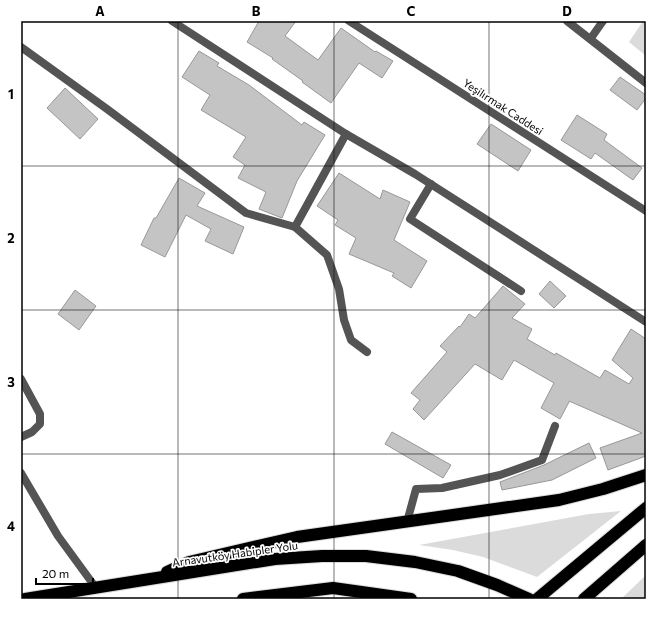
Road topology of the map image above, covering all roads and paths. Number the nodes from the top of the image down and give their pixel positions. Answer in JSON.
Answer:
{"nodes":[{"id":1,"x":172,"y":21,"type":"edge"},
{"id":2,"x":348,"y":21,"type":"edge"},
{"id":3,"x":567,"y":21,"type":"edge"},
{"id":4,"x":603,"y":21,"type":"edge"},
{"id":5,"x":591,"y":38,"type":"junction"},
{"id":6,"x":21,"y":47,"type":"edge"},
{"id":7,"x":646,"y":83,"type":"edge"},
{"id":8,"x":346,"y":134,"type":"junction"},
{"id":9,"x":431,"y":184,"type":"junction"},
{"id":10,"x":646,"y":211,"type":"edge"},
{"id":11,"x":295,"y":228,"type":"junction"},
{"id":12,"x":521,"y":291,"type":"dead end"},
{"id":13,"x":646,"y":322,"type":"edge"},
{"id":14,"x":367,"y":352,"type":"dead end"},
{"id":15,"x":21,"y":379,"type":"edge"},
{"id":16,"x":554,"y":426,"type":"dead end"},
{"id":17,"x":21,"y":437,"type":"edge"},
{"id":18,"x":21,"y":473,"type":"edge"},
{"id":19,"x":646,"y":475,"type":"edge"},
{"id":20,"x":646,"y":508,"type":"edge"},
{"id":21,"x":407,"y":522,"type":"junction"},
{"id":22,"x":646,"y":545,"type":"edge"},
{"id":23,"x":154,"y":578,"type":"junction"},
{"id":24,"x":96,"y":588,"type":"junction"},
{"id":25,"x":25,"y":599,"type":"edge"},
{"id":26,"x":243,"y":599,"type":"edge"},
{"id":27,"x":410,"y":599,"type":"edge"},
{"id":28,"x":530,"y":599,"type":"edge"},
{"id":29,"x":537,"y":599,"type":"edge"},
{"id":30,"x":584,"y":599,"type":"edge"}],
"edges":[{"from":1,"to":8,"type":"street"},
{"from":2,"to":10,"type":"street","name":"Yeşilırmak Caddesi"},
{"from":3,"to":5,"type":"street"},
{"from":4,"to":5,"type":"street"},
{"from":5,"to":7,"type":"street"},
{"from":6,"to":11,"type":"street"},
{"from":8,"to":9,"type":"street"},
{"from":8,"to":11,"type":"street"},
{"from":9,"to":12,"type":"street"},
{"from":9,"to":13,"type":"street"},
{"from":11,"to":14,"type":"street"},
{"from":15,"to":17,"type":"street"},
{"from":16,"to":21,"type":"street"},
{"from":18,"to":24,"type":"street"},
{"from":19,"to":21,"type":"highway"},
{"from":20,"to":29,"type":"highway"},
{"from":21,"to":23,"type":"highway"},
{"from":22,"to":30,"type":"highway"},
{"from":23,"to":24,"type":"highway"},
{"from":23,"to":28,"type":"highway","name":"Arnavutköy Habipler Yolu"},
{"from":24,"to":25,"type":"highway"},
{"from":26,"to":27,"type":"highway"}]}
